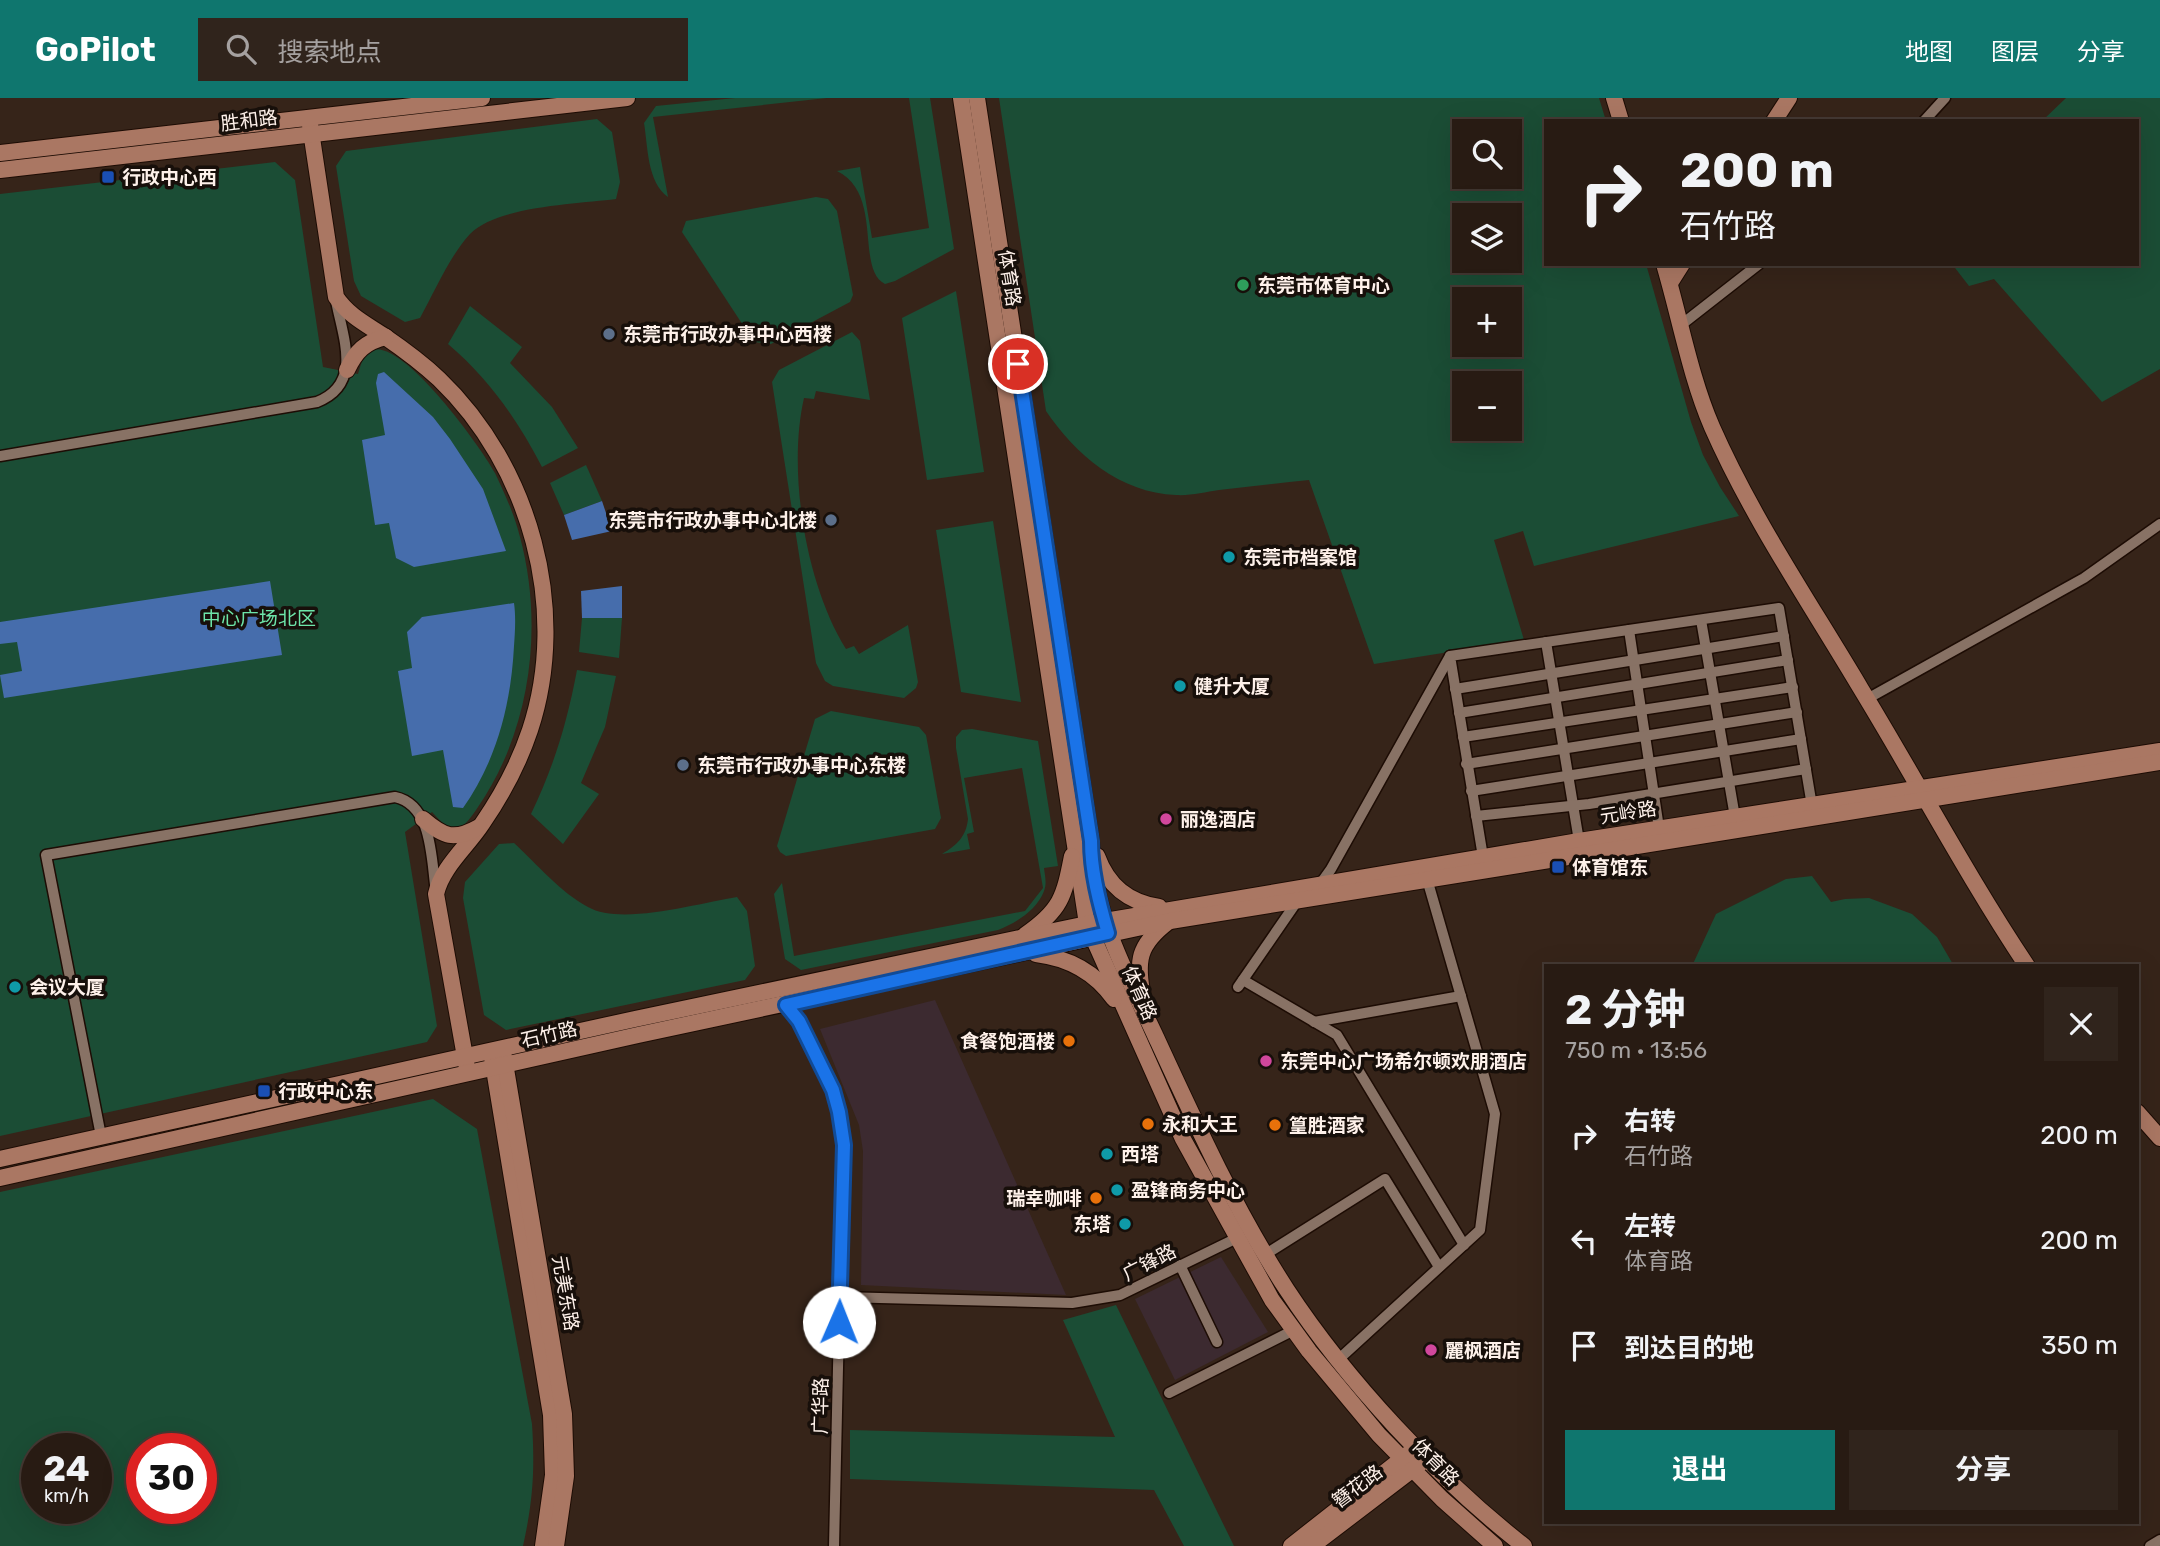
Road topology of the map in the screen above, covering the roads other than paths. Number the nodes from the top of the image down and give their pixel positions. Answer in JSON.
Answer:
{"nodes":[{"id":1,"x":482,"y":98,"type":"edge"},
{"id":2,"x":627,"y":98,"type":"edge"},
{"id":3,"x":954,"y":98,"type":"edge"},
{"id":4,"x":961,"y":98,"type":"edge"},
{"id":5,"x":977,"y":98,"type":"edge"},
{"id":6,"x":1615,"y":98,"type":"edge"},
{"id":7,"x":1789,"y":98,"type":"edge"},
{"id":8,"x":1945,"y":98,"type":"edge"},
{"id":9,"x":464,"y":99,"type":"edge"},
{"id":10,"x":1620,"y":119,"type":"edge"},
{"id":11,"x":1775,"y":119,"type":"edge"},
{"id":12,"x":1926,"y":119,"type":"edge"},
{"id":13,"x":965,"y":123,"type":"junction"},
{"id":14,"x":310,"y":126,"type":"junction"},
{"id":15,"x":0,"y":153,"type":"edge"},
{"id":16,"x":0,"y":170,"type":"edge"},
{"id":17,"x":1665,"y":266,"type":"edge"},
{"id":18,"x":1681,"y":266,"type":"edge"},
{"id":19,"x":1756,"y":266,"type":"edge"},
{"id":20,"x":1670,"y":283,"type":"junction"},
{"id":21,"x":336,"y":297,"type":"junction"},
{"id":22,"x":1681,"y":325,"type":"junction"},
{"id":23,"x":386,"y":337,"type":"junction"},
{"id":24,"x":347,"y":370,"type":"junction"},
{"id":25,"x":0,"y":456,"type":"edge"},
{"id":26,"x":2160,"y":524,"type":"edge"},
{"id":27,"x":1700,"y":620,"type":"junction"},
{"id":28,"x":1629,"y":630,"type":"junction"},
{"id":29,"x":1784,"y":636,"type":"junction"},
{"id":30,"x":1546,"y":642,"type":"junction"},
{"id":31,"x":1706,"y":649,"type":"junction"},
{"id":32,"x":1450,"y":656,"type":"junction"},
{"id":33,"x":1788,"y":660,"type":"junction"},
{"id":34,"x":1633,"y":661,"type":"junction"},
{"id":35,"x":1710,"y":673,"type":"junction"},
{"id":36,"x":1551,"y":674,"type":"junction"},
{"id":37,"x":1637,"y":684,"type":"junction"},
{"id":38,"x":1793,"y":687,"type":"junction"},
{"id":39,"x":1455,"y":690,"type":"junction"},
{"id":40,"x":1555,"y":698,"type":"junction"},
{"id":41,"x":1714,"y":699,"type":"junction"},
{"id":42,"x":1867,"y":699,"type":"junction"},
{"id":43,"x":1641,"y":710,"type":"junction"},
{"id":44,"x":1797,"y":712,"type":"junction"},
{"id":45,"x":1459,"y":713,"type":"junction"},
{"id":46,"x":1559,"y":723,"type":"junction"},
{"id":47,"x":1719,"y":725,"type":"junction"},
{"id":48,"x":1645,"y":736,"type":"junction"},
{"id":49,"x":1462,"y":737,"type":"junction"},
{"id":50,"x":1801,"y":739,"type":"junction"},
{"id":51,"x":1563,"y":749,"type":"junction"},
{"id":52,"x":1723,"y":751,"type":"junction"},
{"id":53,"x":2160,"y":751,"type":"edge"},
{"id":54,"x":1649,"y":763,"type":"junction"},
{"id":55,"x":2160,"y":763,"type":"edge"},
{"id":56,"x":1466,"y":764,"type":"junction"},
{"id":57,"x":1806,"y":769,"type":"junction"},
{"id":58,"x":1567,"y":776,"type":"junction"},
{"id":59,"x":1728,"y":781,"type":"junction"},
{"id":60,"x":1471,"y":791,"type":"junction"},
{"id":61,"x":1653,"y":793,"type":"junction"},
{"id":62,"x":1923,"y":794,"type":"junction"},
{"id":63,"x":1572,"y":805,"type":"junction"},
{"id":64,"x":1812,"y":806,"type":"junction"},
{"id":65,"x":1476,"y":816,"type":"junction"},
{"id":66,"x":1735,"y":817,"type":"junction"},
{"id":67,"x":423,"y":819,"type":"junction"},
{"id":68,"x":481,"y":826,"type":"junction"},
{"id":69,"x":1658,"y":828,"type":"junction"},
{"id":70,"x":1579,"y":841,"type":"junction"},
{"id":71,"x":1083,"y":842,"type":"junction"},
{"id":72,"x":1483,"y":857,"type":"junction"},
{"id":73,"x":1427,"y":879,"type":"junction"},
{"id":74,"x":1321,"y":883,"type":"junction"},
{"id":75,"x":436,"y":894,"type":"junction"},
{"id":76,"x":1298,"y":900,"type":"junction"},
{"id":77,"x":1169,"y":915,"type":"junction"},
{"id":78,"x":1098,"y":929,"type":"junction"},
{"id":79,"x":1021,"y":946,"type":"junction"},
{"id":80,"x":2026,"y":964,"type":"edge"},
{"id":81,"x":778,"y":989,"type":"junction"},
{"id":82,"x":1461,"y":996,"type":"junction"},
{"id":83,"x":786,"y":1005,"type":"junction"},
{"id":84,"x":1146,"y":1016,"type":"junction"},
{"id":85,"x":1314,"y":1022,"type":"junction"},
{"id":86,"x":1130,"y":1023,"type":"junction"},
{"id":87,"x":496,"y":1050,"type":"junction"},
{"id":88,"x":467,"y":1066,"type":"junction"},
{"id":89,"x":500,"y":1067,"type":"junction"},
{"id":90,"x":2139,"y":1114,"type":"edge"},
{"id":91,"x":100,"y":1136,"type":"junction"},
{"id":92,"x":2160,"y":1138,"type":"edge"},
{"id":93,"x":0,"y":1159,"type":"edge"},
{"id":94,"x":0,"y":1178,"type":"edge"},
{"id":95,"x":1237,"y":1238,"type":"junction"},
{"id":96,"x":1464,"y":1245,"type":"junction"},
{"id":97,"x":1266,"y":1254,"type":"junction"},
{"id":98,"x":1180,"y":1265,"type":"junction"},
{"id":99,"x":1439,"y":1267,"type":"junction"},
{"id":100,"x":840,"y":1297,"type":"junction"},
{"id":101,"x":1294,"y":1330,"type":"junction"},
{"id":102,"x":1217,"y":1342,"type":"dead end"},
{"id":103,"x":1339,"y":1359,"type":"junction"},
{"id":104,"x":1169,"y":1393,"type":"dead end"},
{"id":105,"x":1421,"y":1453,"type":"junction"},
{"id":106,"x":1408,"y":1464,"type":"junction"},
{"id":107,"x":2160,"y":1540,"type":"edge"},
{"id":108,"x":542,"y":1546,"type":"edge"},
{"id":109,"x":556,"y":1546,"type":"edge"},
{"id":110,"x":834,"y":1546,"type":"edge"},
{"id":111,"x":1291,"y":1546,"type":"edge"},
{"id":112,"x":1312,"y":1546,"type":"edge"},
{"id":113,"x":1496,"y":1546,"type":"edge"},
{"id":114,"x":1524,"y":1546,"type":"edge"},
{"id":115,"x":2150,"y":1546,"type":"edge"}],
"edges":[{"from":1,"to":9,"type":"street","name":"胜和路"},
{"from":2,"to":14,"type":"street","name":"胜和路"},
{"from":3,"to":13,"type":"street"},
{"from":4,"to":13,"type":"street","name":"体育路"},
{"from":5,"to":71,"type":"street","name":"体育路"},
{"from":6,"to":10,"type":"street"},
{"from":7,"to":11,"type":"street"},
{"from":8,"to":12,"type":"street"},
{"from":9,"to":14,"type":"street","name":"胜和路"},
{"from":13,"to":71,"type":"street","name":"体育路"},
{"from":14,"to":15,"type":"street","name":"胜和路"},
{"from":14,"to":16,"type":"street","name":"胜和路"},
{"from":14,"to":21,"type":"street"},
{"from":17,"to":20,"type":"street"},
{"from":18,"to":20,"type":"street"},
{"from":19,"to":22,"type":"street"},
{"from":20,"to":22,"type":"street"},
{"from":21,"to":23,"type":"street"},
{"from":21,"to":24,"type":"street"},
{"from":22,"to":42,"type":"street"},
{"from":23,"to":24,"type":"street"},
{"from":23,"to":68,"type":"street"},
{"from":24,"to":25,"type":"street"},
{"from":26,"to":42,"type":"street"},
{"from":27,"to":28,"type":"street"},
{"from":27,"to":29,"type":"street"},
{"from":27,"to":31,"type":"street"},
{"from":28,"to":30,"type":"street"},
{"from":28,"to":34,"type":"street"},
{"from":29,"to":31,"type":"street"},
{"from":29,"to":33,"type":"street"},
{"from":30,"to":32,"type":"street"},
{"from":30,"to":36,"type":"street"},
{"from":31,"to":34,"type":"street"},
{"from":31,"to":35,"type":"street"},
{"from":32,"to":39,"type":"street"},
{"from":32,"to":74,"type":"street"},
{"from":33,"to":35,"type":"street"},
{"from":33,"to":38,"type":"street"},
{"from":34,"to":36,"type":"street"},
{"from":34,"to":37,"type":"street"},
{"from":35,"to":37,"type":"street"},
{"from":35,"to":41,"type":"street"},
{"from":36,"to":39,"type":"street"},
{"from":36,"to":40,"type":"street"},
{"from":37,"to":40,"type":"street"},
{"from":37,"to":43,"type":"street"},
{"from":38,"to":41,"type":"street"},
{"from":38,"to":44,"type":"street"},
{"from":39,"to":45,"type":"street"},
{"from":40,"to":45,"type":"street"},
{"from":40,"to":46,"type":"street"},
{"from":41,"to":43,"type":"street"},
{"from":41,"to":47,"type":"street"},
{"from":42,"to":62,"type":"street"},
{"from":43,"to":46,"type":"street"},
{"from":43,"to":48,"type":"street"},
{"from":44,"to":47,"type":"street"},
{"from":44,"to":50,"type":"street"},
{"from":45,"to":49,"type":"street"},
{"from":46,"to":49,"type":"street"},
{"from":46,"to":51,"type":"street"},
{"from":47,"to":48,"type":"street"},
{"from":47,"to":52,"type":"street"},
{"from":48,"to":51,"type":"street"},
{"from":48,"to":54,"type":"street"},
{"from":49,"to":56,"type":"street"},
{"from":50,"to":52,"type":"street"},
{"from":50,"to":57,"type":"street"},
{"from":51,"to":56,"type":"street"},
{"from":51,"to":58,"type":"street"},
{"from":52,"to":54,"type":"street"},
{"from":52,"to":59,"type":"street"},
{"from":53,"to":62,"type":"street","name":"元岭路"},
{"from":54,"to":58,"type":"street"},
{"from":54,"to":61,"type":"street"},
{"from":55,"to":62,"type":"street","name":"元岭路"},
{"from":56,"to":60,"type":"street"},
{"from":57,"to":59,"type":"street"},
{"from":57,"to":64,"type":"street"},
{"from":58,"to":60,"type":"street"},
{"from":58,"to":63,"type":"street"},
{"from":59,"to":61,"type":"street"},
{"from":59,"to":66,"type":"street"},
{"from":60,"to":65,"type":"street"},
{"from":61,"to":63,"type":"street"},
{"from":61,"to":69,"type":"street"},
{"from":62,"to":64,"type":"street","name":"元岭路"},
{"from":62,"to":73,"type":"street","name":"元岭路"},
{"from":62,"to":80,"type":"street"},
{"from":63,"to":65,"type":"street"},
{"from":63,"to":70,"type":"street"},
{"from":64,"to":66,"type":"street","name":"元岭路"},
{"from":65,"to":72,"type":"street"},
{"from":66,"to":69,"type":"street","name":"元岭路"},
{"from":67,"to":68,"type":"street"},
{"from":67,"to":75,"type":"street"},
{"from":67,"to":91,"type":"street"},
{"from":68,"to":75,"type":"street"},
{"from":69,"to":70,"type":"street","name":"元岭路"},
{"from":70,"to":72,"type":"street","name":"元岭路"},
{"from":71,"to":77,"type":"street"},
{"from":71,"to":78,"type":"street","name":"体育路"},
{"from":71,"to":79,"type":"street"},
{"from":72,"to":74,"type":"street","name":"元岭路"},
{"from":73,"to":76,"type":"street","name":"元岭路"},
{"from":73,"to":82,"type":"street"},
{"from":74,"to":77,"type":"street","name":"元岭路"},
{"from":75,"to":88,"type":"street"},
{"from":76,"to":77,"type":"street","name":"元岭路"},
{"from":76,"to":85,"type":"street"},
{"from":77,"to":78,"type":"street","name":"元岭路"},
{"from":77,"to":84,"type":"street"},
{"from":78,"to":79,"type":"street","name":"石竹路"},
{"from":78,"to":84,"type":"street","name":"体育路"},
{"from":78,"to":86,"type":"street","name":"体育路"},
{"from":79,"to":81,"type":"street","name":"石竹路"},
{"from":79,"to":83,"type":"street","name":"石竹路"},
{"from":79,"to":86,"type":"street"},
{"from":81,"to":83,"type":"street","name":"广华路"},
{"from":81,"to":87,"type":"street","name":"石竹路"},
{"from":82,"to":85,"type":"street"},
{"from":82,"to":96,"type":"street"},
{"from":83,"to":89,"type":"street","name":"石竹路"},
{"from":83,"to":100,"type":"street","name":"广华路"},
{"from":84,"to":97,"type":"street","name":"体育路"},
{"from":85,"to":96,"type":"street"},
{"from":86,"to":95,"type":"street","name":"体育路"},
{"from":87,"to":88,"type":"street","name":"石竹路"},
{"from":87,"to":89,"type":"street","name":"元美东路"},
{"from":88,"to":89,"type":"street","name":"石竹路"},
{"from":88,"to":91,"type":"street","name":"石竹路"},
{"from":88,"to":94,"type":"street","name":"石竹路"},
{"from":89,"to":108,"type":"street","name":"元美东路"},
{"from":89,"to":109,"type":"street","name":"元美东路"},
{"from":90,"to":92,"type":"street"},
{"from":91,"to":93,"type":"street","name":"石竹路"},
{"from":95,"to":98,"type":"street","name":"广锋路"},
{"from":95,"to":101,"type":"street","name":"体育路"},
{"from":96,"to":99,"type":"street"},
{"from":97,"to":99,"type":"street"},
{"from":97,"to":103,"type":"street","name":"体育路"},
{"from":98,"to":100,"type":"street","name":"广锋路"},
{"from":98,"to":102,"type":"street"},
{"from":99,"to":103,"type":"street"},
{"from":100,"to":110,"type":"street","name":"广华路"},
{"from":101,"to":104,"type":"street"},
{"from":101,"to":106,"type":"street","name":"体育路"},
{"from":103,"to":105,"type":"street","name":"体育路"},
{"from":105,"to":106,"type":"street","name":"簪花路"},
{"from":105,"to":114,"type":"street","name":"体育路"},
{"from":106,"to":111,"type":"street","name":"簪花路"},
{"from":106,"to":112,"type":"street","name":"簪花路"},
{"from":106,"to":113,"type":"street","name":"体育路"},
{"from":107,"to":115,"type":"street"}]}
